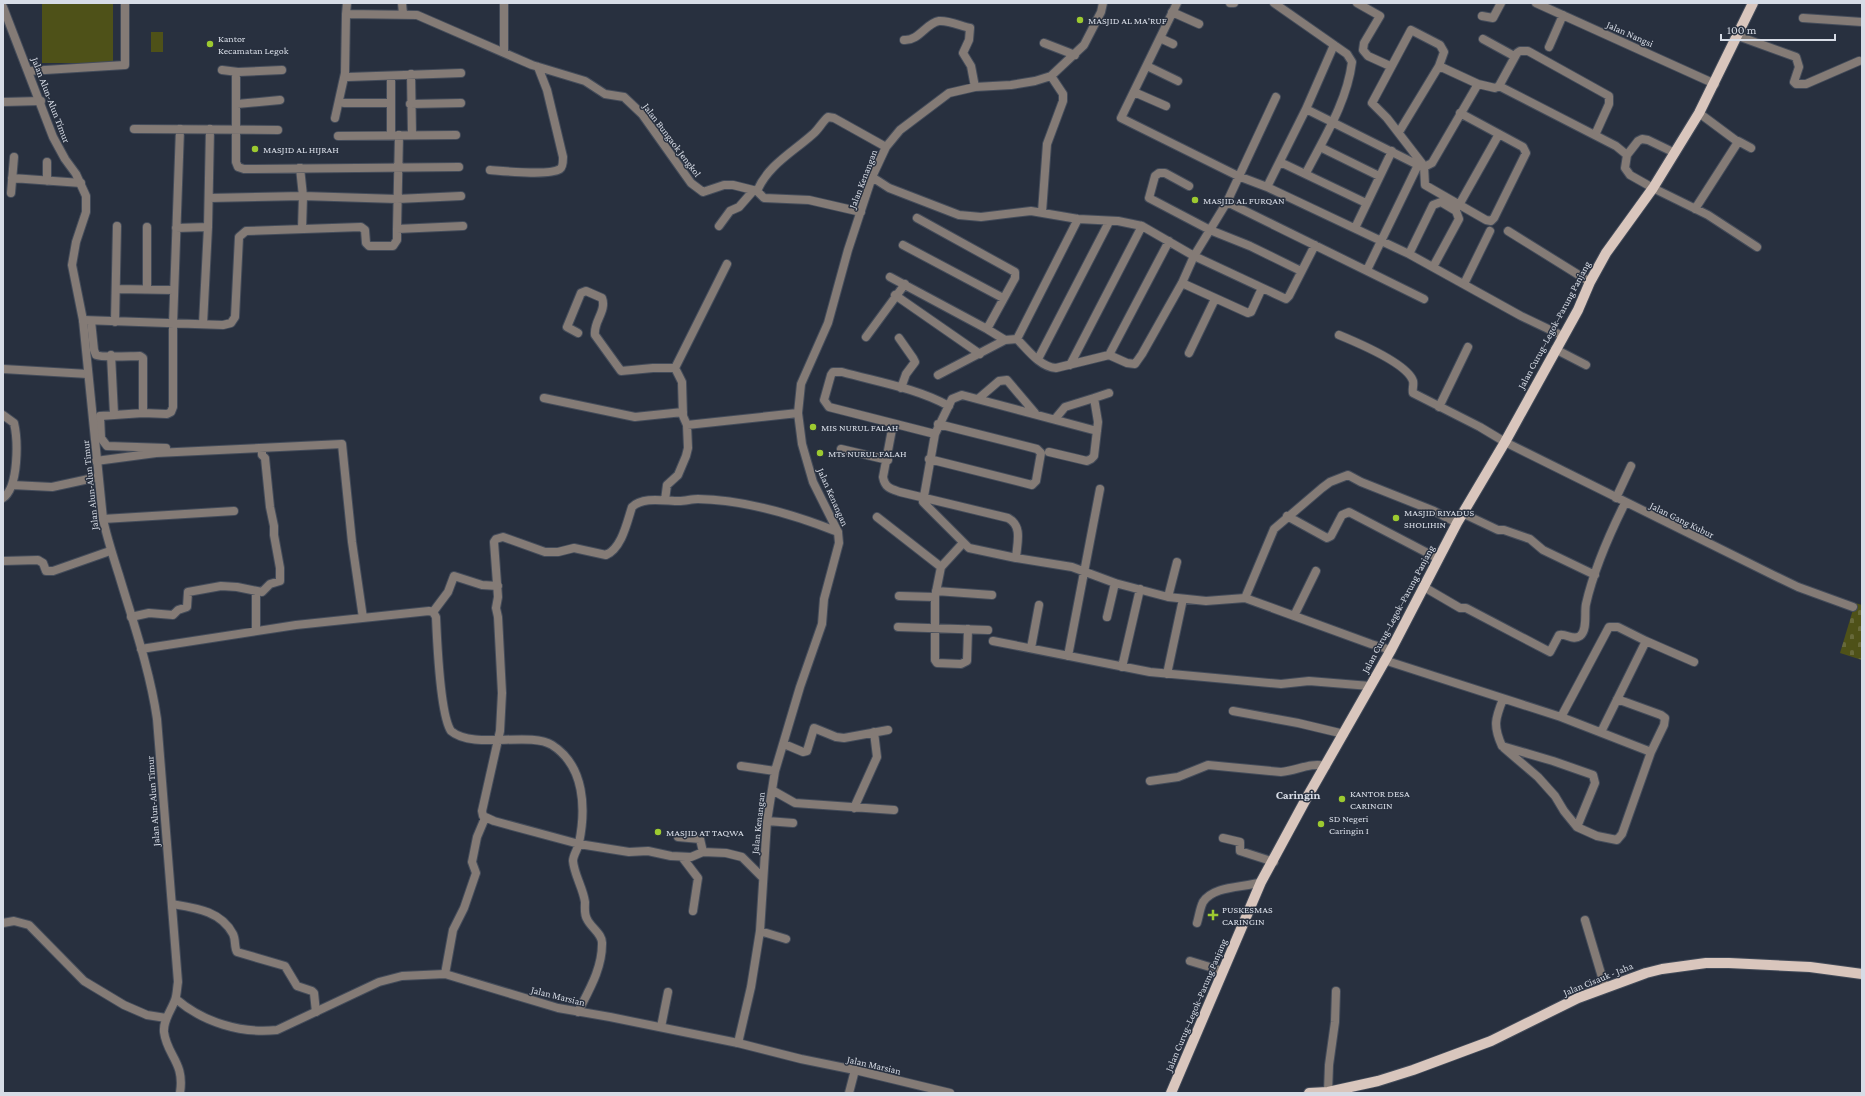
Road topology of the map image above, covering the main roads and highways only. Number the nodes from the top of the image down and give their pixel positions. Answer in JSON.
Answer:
{"nodes":[{"id":1,"x":1753,"y":3,"type":"edge"},
{"id":2,"x":1862,"y":974,"type":"edge"},
{"id":3,"x":1170,"y":1093,"type":"edge"},
{"id":4,"x":1314,"y":1093,"type":"edge"}],
"edges":[{"from":1,"to":3,"type":"main road","name":"Jalan Curug–Legok–Parung Panjang"},
{"from":2,"to":4,"type":"main road","name":"Jalan Cisauk - Jaha"}]}
